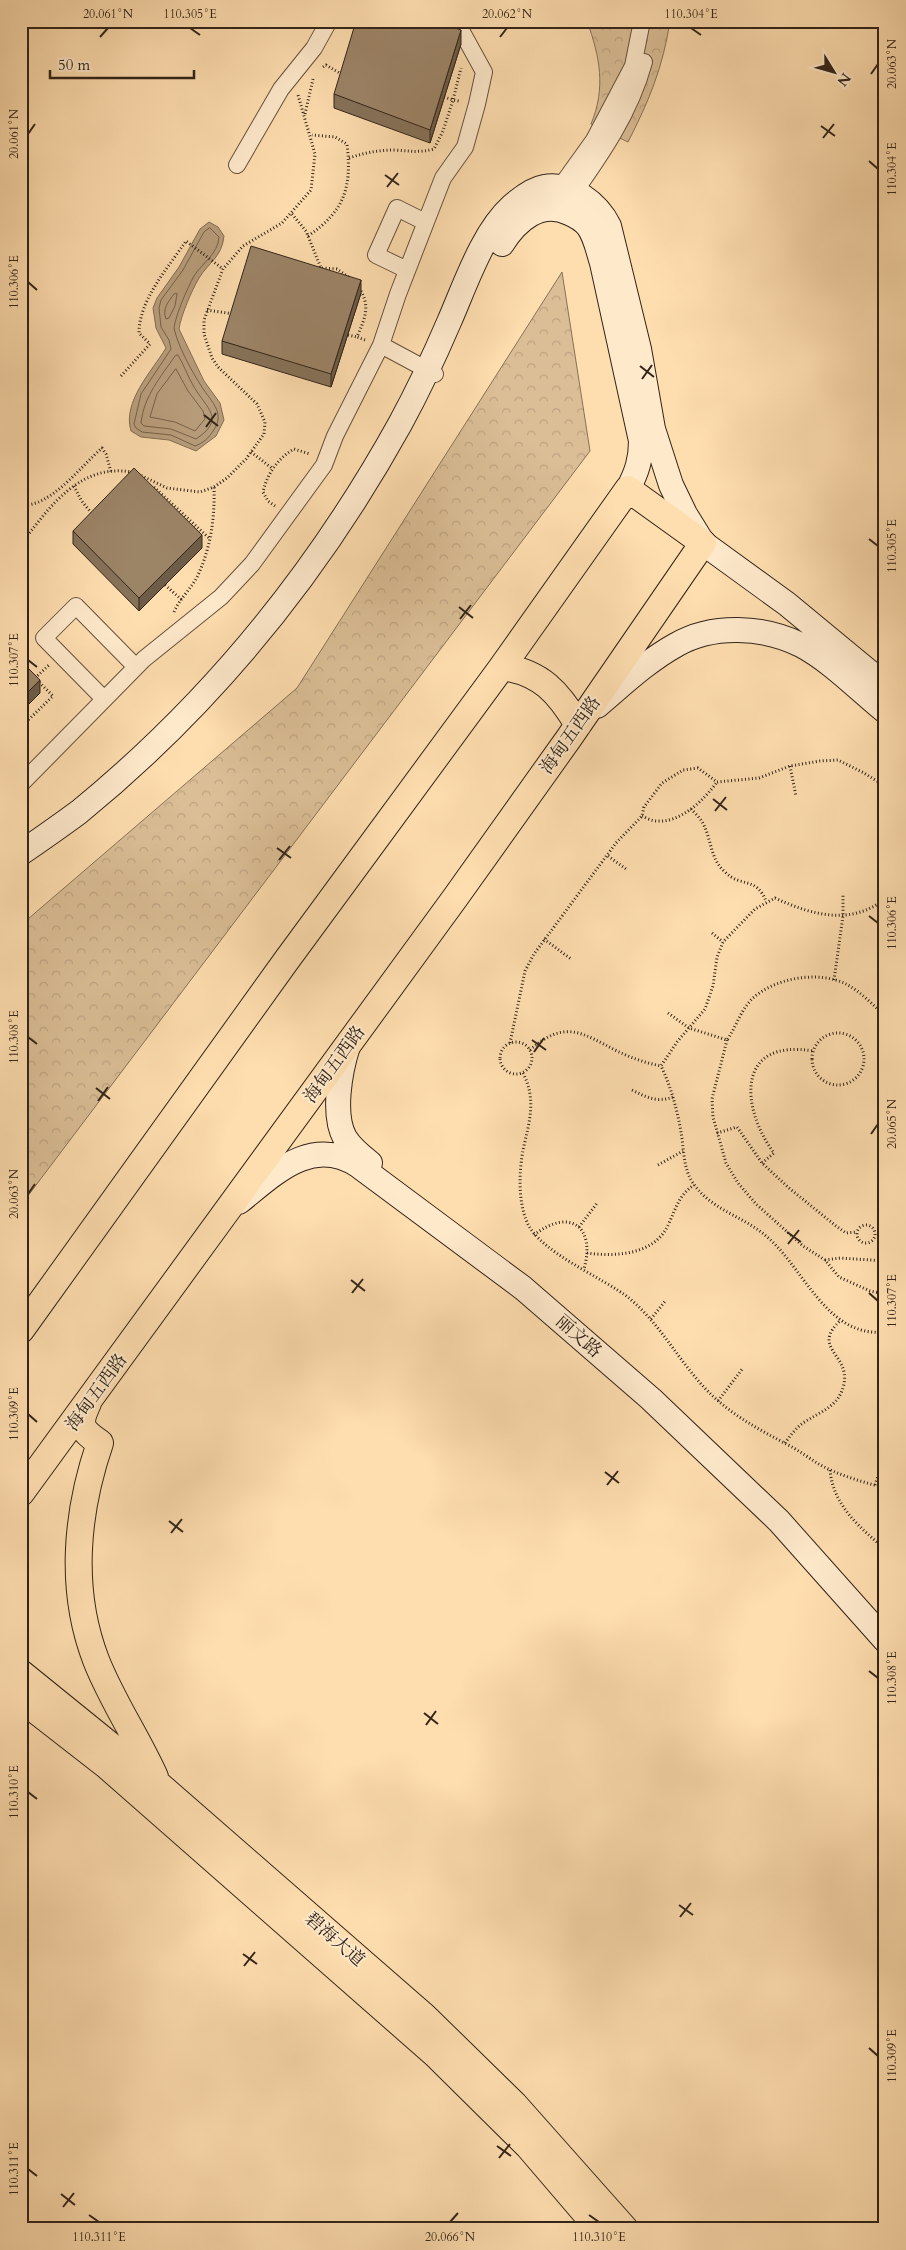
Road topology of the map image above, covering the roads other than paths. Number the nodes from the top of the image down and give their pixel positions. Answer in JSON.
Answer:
{"nodes":[{"id":1,"x":329,"y":21,"type":"edge"},
{"id":2,"x":456,"y":21,"type":"edge"},
{"id":3,"x":642,"y":21,"type":"edge"},
{"id":4,"x":651,"y":21,"type":"edge"},
{"id":5,"x":237,"y":165,"type":"dead end"},
{"id":6,"x":560,"y":199,"type":"junction"},
{"id":7,"x":425,"y":222,"type":"junction"},
{"id":8,"x":407,"y":270,"type":"junction"},
{"id":9,"x":381,"y":345,"type":"junction"},
{"id":10,"x":432,"y":372,"type":"junction"},
{"id":11,"x":628,"y":489,"type":"junction"},
{"id":12,"x":703,"y":543,"type":"junction"},
{"id":13,"x":842,"y":663,"type":"junction"},
{"id":14,"x":136,"y":667,"type":"junction"},
{"id":15,"x":502,"y":667,"type":"junction"},
{"id":16,"x":885,"y":685,"type":"edge"},
{"id":17,"x":104,"y":699,"type":"junction"},
{"id":18,"x":885,"y":711,"type":"edge"},
{"id":19,"x":581,"y":721,"type":"junction"},
{"id":20,"x":21,"y":784,"type":"edge"},
{"id":21,"x":21,"y":853,"type":"edge"},
{"id":22,"x":21,"y":866,"type":"edge"},
{"id":23,"x":350,"y":1042,"type":"junction"},
{"id":24,"x":226,"y":1212,"type":"junction"},
{"id":25,"x":21,"y":1330,"type":"edge"},
{"id":26,"x":88,"y":1403,"type":"junction"},
{"id":27,"x":21,"y":1493,"type":"edge"},
{"id":28,"x":885,"y":1626,"type":"edge"},
{"id":29,"x":885,"y":1640,"type":"edge"},
{"id":30,"x":21,"y":1673,"type":"edge"},
{"id":31,"x":21,"y":1699,"type":"edge"},
{"id":32,"x":158,"y":1784,"type":"junction"},
{"id":33,"x":599,"y":2229,"type":"edge"},
{"id":34,"x":625,"y":2229,"type":"edge"}],
"edges":[{"from":1,"to":5,"type":"street"},
{"from":2,"to":7,"type":"street"},
{"from":3,"to":6,"type":"street"},
{"from":4,"to":6,"type":"street"},
{"from":6,"to":10,"type":"street"},
{"from":6,"to":11,"type":"street"},
{"from":6,"to":12,"type":"street"},
{"from":7,"to":8,"type":"street"},
{"from":7,"to":8,"type":"street"},
{"from":8,"to":9,"type":"street"},
{"from":9,"to":10,"type":"street"},
{"from":9,"to":14,"type":"street"},
{"from":10,"to":21,"type":"street"},
{"from":10,"to":22,"type":"street"},
{"from":11,"to":12,"type":"main road"},
{"from":11,"to":15,"type":"main road"},
{"from":12,"to":13,"type":"street"},
{"from":12,"to":19,"type":"main road","name":"海甸五西路"},
{"from":13,"to":16,"type":"street"},
{"from":13,"to":18,"type":"street"},
{"from":13,"to":19,"type":"street"},
{"from":14,"to":17,"type":"street"},
{"from":14,"to":17,"type":"street"},
{"from":15,"to":19,"type":"main road"},
{"from":15,"to":25,"type":"main road"},
{"from":17,"to":20,"type":"street"},
{"from":19,"to":23,"type":"main road","name":"海甸五西路"},
{"from":23,"to":24,"type":"main road","name":"海甸五西路"},
{"from":23,"to":28,"type":"street","name":"丽文路"},
{"from":24,"to":26,"type":"main road","name":"海甸五西路"},
{"from":24,"to":29,"type":"street","name":"丽文路"},
{"from":26,"to":27,"type":"main road","name":"海甸五西路"},
{"from":26,"to":32,"type":"main road"},
{"from":30,"to":32,"type":"main road","name":"碧海大道"},
{"from":31,"to":33,"type":"main road","name":"碧海大道"},
{"from":32,"to":34,"type":"main road","name":"碧海大道"}]}
